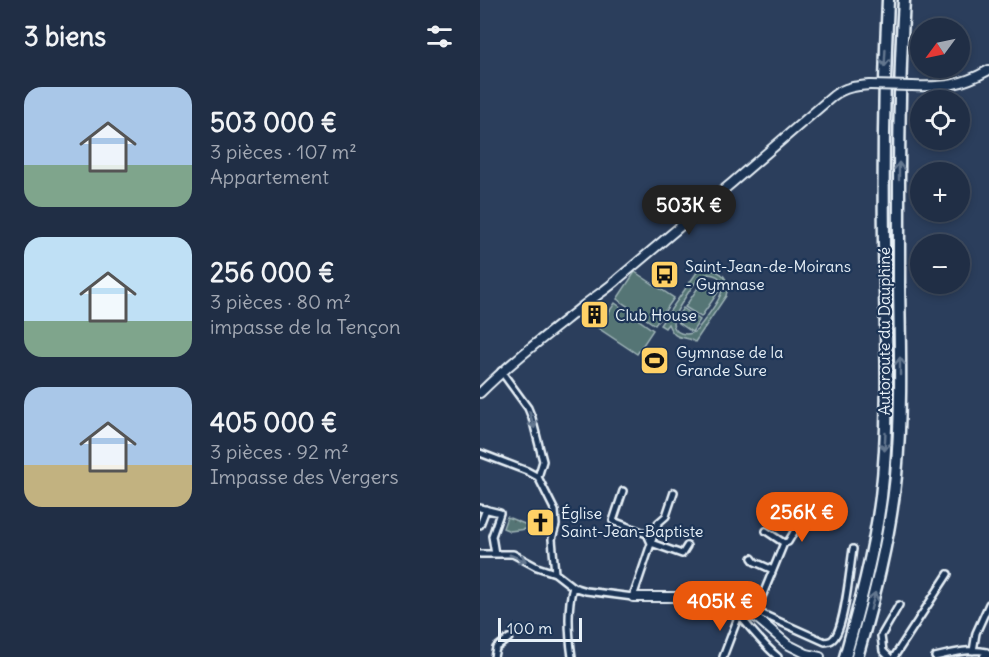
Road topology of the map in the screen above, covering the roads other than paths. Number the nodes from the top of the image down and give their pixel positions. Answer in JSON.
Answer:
{"nodes":[{"id":1,"x":888,"y":0,"type":"edge"},
{"id":2,"x":904,"y":0,"type":"edge"},
{"id":3,"x":989,"y":70,"type":"edge"},
{"id":4,"x":501,"y":371,"type":"junction"},
{"id":5,"x":480,"y":393,"type":"edge"},
{"id":6,"x":480,"y":453,"type":"edge"},
{"id":7,"x":538,"y":477,"type":"junction"},
{"id":8,"x":623,"y":491,"type":"dead end"},
{"id":9,"x":674,"y":492,"type":"dead end"},
{"id":10,"x":483,"y":508,"type":"edge"},
{"id":11,"x":802,"y":519,"type":"dead end"},
{"id":12,"x":480,"y":525,"type":"edge"},
{"id":13,"x":766,"y":531,"type":"dead end"},
{"id":14,"x":651,"y":543,"type":"junction"},
{"id":15,"x":784,"y":543,"type":"junction"},
{"id":16,"x":687,"y":546,"type":"dead end"},
{"id":17,"x":853,"y":549,"type":"dead end"},
{"id":18,"x":480,"y":554,"type":"edge"},
{"id":19,"x":495,"y":554,"type":"junction"},
{"id":20,"x":752,"y":558,"type":"dead end"},
{"id":21,"x":773,"y":570,"type":"junction"},
{"id":22,"x":555,"y":573,"type":"junction"},
{"id":23,"x":948,"y":574,"type":"dead end"},
{"id":24,"x":573,"y":587,"type":"junction"},
{"id":25,"x":637,"y":597,"type":"junction"},
{"id":26,"x":989,"y":604,"type":"edge"},
{"id":27,"x":899,"y":605,"type":"dead end"},
{"id":28,"x":731,"y":606,"type":"junction"},
{"id":29,"x":748,"y":613,"type":"junction"},
{"id":30,"x":739,"y":615,"type":"junction"},
{"id":31,"x":509,"y":638,"type":"dead end"},
{"id":32,"x":973,"y":651,"type":"junction"},
{"id":33,"x":988,"y":656,"type":"edge"},
{"id":34,"x":494,"y":657,"type":"edge"},
{"id":35,"x":572,"y":657,"type":"edge"},
{"id":36,"x":723,"y":657,"type":"edge"},
{"id":37,"x":778,"y":657,"type":"edge"},
{"id":38,"x":820,"y":657,"type":"edge"},
{"id":39,"x":845,"y":657,"type":"edge"},
{"id":40,"x":857,"y":657,"type":"edge"},
{"id":41,"x":891,"y":657,"type":"edge"},
{"id":42,"x":935,"y":657,"type":"edge"}],
"edges":[{"from":1,"to":39,"type":"highway","name":"Autoroute du Dauphiné","one_way":true},
{"from":40,"to":2,"type":"highway","name":"Autoroute du Dauphiné","one_way":true},
{"from":3,"to":4,"type":"street","bridge":true},
{"from":4,"to":5,"type":"street"},
{"from":4,"to":7,"type":"street","one_way":true},
{"from":6,"to":7,"type":"street"},
{"from":7,"to":22,"type":"street"},
{"from":8,"to":14,"type":"street"},
{"from":9,"to":14,"type":"street"},
{"from":10,"to":12,"type":"street"},
{"from":10,"to":19,"type":"street"},
{"from":11,"to":15,"type":"street"},
{"from":13,"to":15,"type":"street"},
{"from":14,"to":16,"type":"street"},
{"from":14,"to":25,"type":"street"},
{"from":15,"to":21,"type":"street"},
{"from":17,"to":29,"type":"street"},
{"from":18,"to":19,"type":"street"},
{"from":19,"to":22,"type":"street","one_way":true},
{"from":20,"to":21,"type":"street"},
{"from":21,"to":29,"type":"street"},
{"from":22,"to":24,"type":"street"},
{"from":23,"to":41,"type":"street"},
{"from":24,"to":25,"type":"street"},
{"from":24,"to":35,"type":"street"},
{"from":25,"to":28,"type":"street"},
{"from":26,"to":32,"type":"street"},
{"from":27,"to":41,"type":"street"},
{"from":28,"to":29,"type":"street"},
{"from":28,"to":30,"type":"street"},
{"from":29,"to":38,"type":"street"},
{"from":30,"to":36,"type":"street"},
{"from":30,"to":37,"type":"street"},
{"from":31,"to":34,"type":"street"},
{"from":32,"to":33,"type":"street"},
{"from":32,"to":42,"type":"street"}]}
